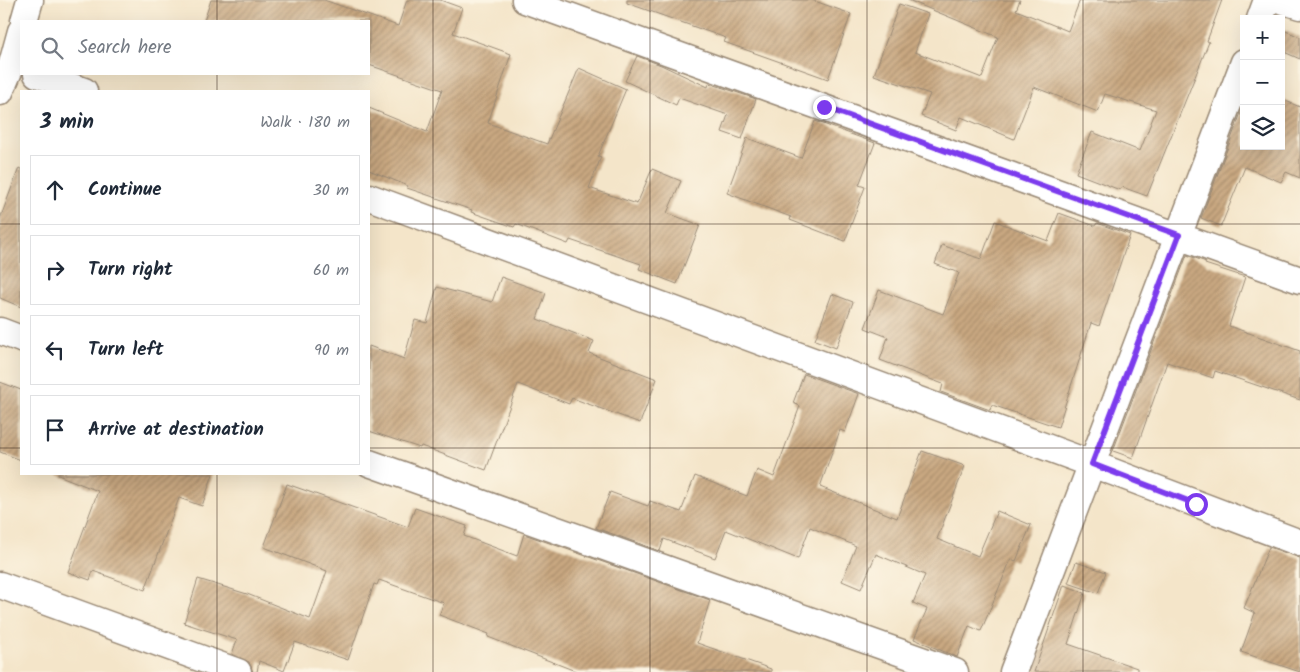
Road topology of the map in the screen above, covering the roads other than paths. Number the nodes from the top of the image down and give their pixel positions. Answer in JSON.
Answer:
{"nodes":[{"id":1,"x":30,"y":0,"type":"edge"},
{"id":2,"x":525,"y":0,"type":"edge"},
{"id":3,"x":1267,"y":0,"type":"edge"},
{"id":4,"x":1281,"y":0,"type":"edge"},
{"id":5,"x":1300,"y":6,"type":"edge"},
{"id":6,"x":1261,"y":15,"type":"edge"},
{"id":7,"x":24,"y":20,"type":"edge"},
{"id":8,"x":20,"y":38,"type":"edge"},
{"id":9,"x":16,"y":66,"type":"edge"},
{"id":10,"x":1240,"y":73,"type":"edge"},
{"id":11,"x":40,"y":75,"type":"edge"},
{"id":12,"x":81,"y":90,"type":"edge"},
{"id":13,"x":0,"y":92,"type":"edge"},
{"id":14,"x":370,"y":197,"type":"edge"},
{"id":15,"x":1179,"y":235,"type":"junction"},
{"id":16,"x":1300,"y":280,"type":"edge"},
{"id":17,"x":0,"y":331,"type":"edge"},
{"id":18,"x":20,"y":339,"type":"edge"},
{"id":19,"x":370,"y":463,"type":"edge"},
{"id":20,"x":1092,"y":464,"type":"junction"},
{"id":21,"x":1300,"y":543,"type":"edge"},
{"id":22,"x":0,"y":585,"type":"edge"},
{"id":23,"x":238,"y":672,"type":"edge"},
{"id":24,"x":955,"y":672,"type":"edge"},
{"id":25,"x":1013,"y":672,"type":"edge"}],
"edges":[{"from":1,"to":7,"type":"street"},
{"from":2,"to":15,"type":"street"},
{"from":3,"to":6,"type":"street"},
{"from":4,"to":5,"type":"street"},
{"from":8,"to":9,"type":"street"},
{"from":9,"to":13,"type":"street"},
{"from":10,"to":15,"type":"street"},
{"from":11,"to":12,"type":"street"},
{"from":14,"to":20,"type":"street"},
{"from":15,"to":16,"type":"street"},
{"from":15,"to":20,"type":"street"},
{"from":17,"to":18,"type":"street"},
{"from":19,"to":24,"type":"street"},
{"from":20,"to":21,"type":"street"},
{"from":20,"to":25,"type":"street"},
{"from":22,"to":23,"type":"street"}]}
